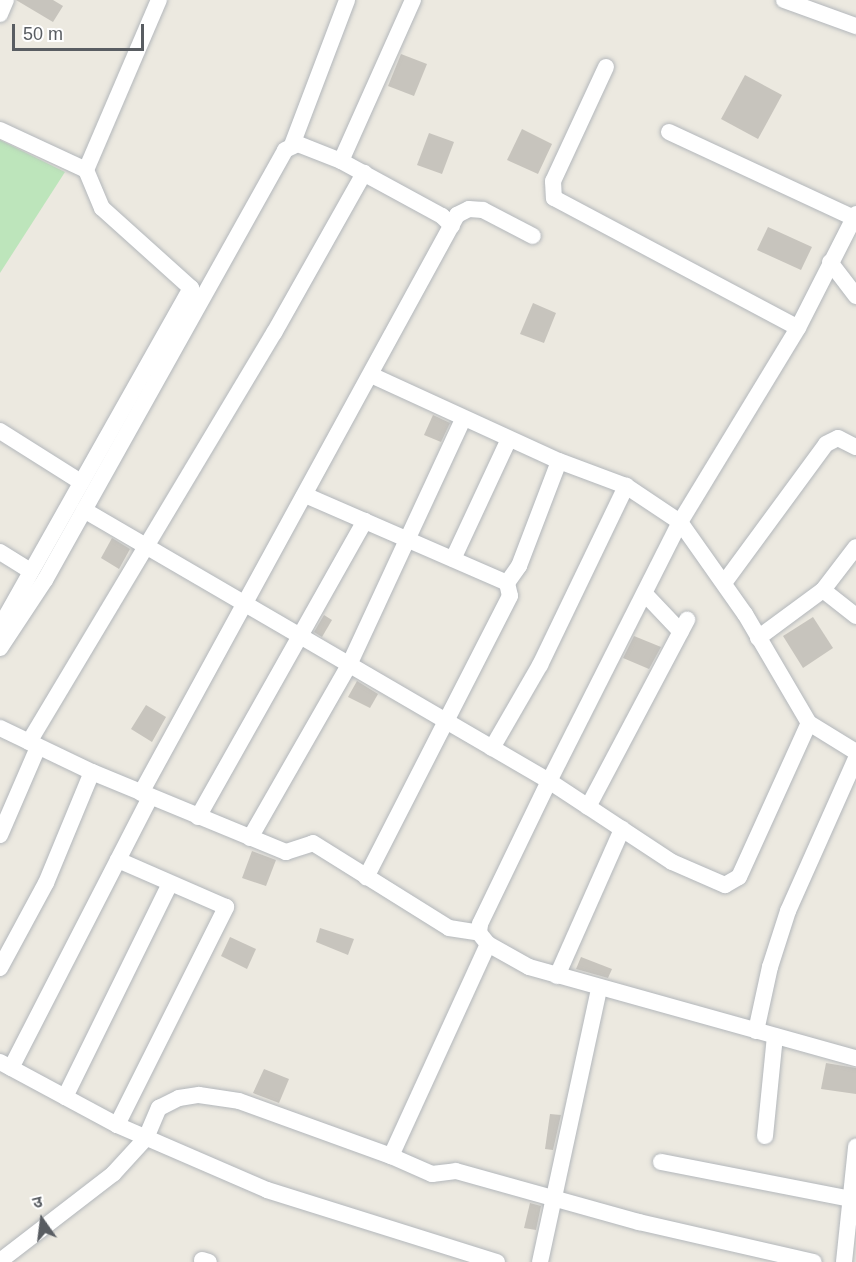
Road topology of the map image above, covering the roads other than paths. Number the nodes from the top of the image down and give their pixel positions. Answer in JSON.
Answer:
{"nodes":[{"id":1,"x":6,"y":0,"type":"edge"},
{"id":2,"x":159,"y":0,"type":"edge"},
{"id":3,"x":347,"y":0,"type":"edge"},
{"id":4,"x":413,"y":0,"type":"edge"},
{"id":5,"x":784,"y":0,"type":"edge"},
{"id":6,"x":0,"y":14,"type":"edge"},
{"id":7,"x":856,"y":26,"type":"edge"},
{"id":8,"x":606,"y":66,"type":"dead end"},
{"id":9,"x":0,"y":130,"type":"edge"},
{"id":10,"x":669,"y":132,"type":"dead end"},
{"id":11,"x":292,"y":145,"type":"junction"},
{"id":12,"x":341,"y":161,"type":"junction"},
{"id":13,"x":86,"y":170,"type":"junction"},
{"id":14,"x":364,"y":173,"type":"junction"},
{"id":15,"x":855,"y":216,"type":"edge"},
{"id":16,"x":452,"y":226,"type":"junction"},
{"id":17,"x":533,"y":236,"type":"dead end"},
{"id":18,"x":830,"y":262,"type":"junction"},
{"id":19,"x":856,"y":296,"type":"edge"},
{"id":20,"x":798,"y":328,"type":"junction"},
{"id":21,"x":371,"y":375,"type":"junction"},
{"id":22,"x":464,"y":419,"type":"junction"},
{"id":23,"x":0,"y":431,"type":"edge"},
{"id":24,"x":509,"y":439,"type":"junction"},
{"id":25,"x":856,"y":447,"type":"edge"},
{"id":26,"x":559,"y":461,"type":"junction"},
{"id":27,"x":81,"y":482,"type":"junction"},
{"id":28,"x":626,"y":486,"type":"junction"},
{"id":29,"x":305,"y":495,"type":"junction"},
{"id":30,"x":84,"y":510,"type":"junction"},
{"id":31,"x":365,"y":521,"type":"junction"},
{"id":32,"x":680,"y":522,"type":"junction"},
{"id":33,"x":410,"y":541,"type":"junction"},
{"id":34,"x":147,"y":546,"type":"junction"},
{"id":35,"x":856,"y":547,"type":"edge"},
{"id":36,"x":0,"y":552,"type":"edge"},
{"id":37,"x":453,"y":559,"type":"junction"},
{"id":38,"x":31,"y":571,"type":"junction"},
{"id":39,"x":507,"y":583,"type":"junction"},
{"id":40,"x":724,"y":583,"type":"junction"},
{"id":41,"x":823,"y":590,"type":"junction"},
{"id":42,"x":645,"y":594,"type":"junction"},
{"id":43,"x":245,"y":604,"type":"junction"},
{"id":44,"x":856,"y":616,"type":"edge"},
{"id":45,"x":0,"y":627,"type":"edge"},
{"id":46,"x":299,"y":635,"type":"junction"},
{"id":47,"x":758,"y":638,"type":"junction"},
{"id":48,"x":0,"y":648,"type":"edge"},
{"id":49,"x":350,"y":665,"type":"junction"},
{"id":50,"x":445,"y":721,"type":"junction"},
{"id":51,"x":809,"y":723,"type":"junction"},
{"id":52,"x":0,"y":728,"type":"edge"},
{"id":53,"x":34,"y":745,"type":"junction"},
{"id":54,"x":492,"y":748,"type":"junction"},
{"id":55,"x":856,"y":752,"type":"edge"},
{"id":56,"x":856,"y":758,"type":"edge"},
{"id":57,"x":92,"y":772,"type":"junction"},
{"id":58,"x":549,"y":781,"type":"junction"},
{"id":59,"x":145,"y":795,"type":"junction"},
{"id":60,"x":588,"y":807,"type":"junction"},
{"id":61,"x":198,"y":817,"type":"junction"},
{"id":62,"x":622,"y":829,"type":"junction"},
{"id":63,"x":0,"y":835,"type":"edge"},
{"id":64,"x":250,"y":838,"type":"junction"},
{"id":65,"x":118,"y":860,"type":"junction"},
{"id":66,"x":366,"y":877,"type":"junction"},
{"id":67,"x":170,"y":884,"type":"junction"},
{"id":68,"x":484,"y":939,"type":"junction"},
{"id":69,"x":0,"y":968,"type":"edge"},
{"id":70,"x":557,"y":976,"type":"junction"},
{"id":71,"x":600,"y":989,"type":"junction"},
{"id":72,"x":756,"y":1031,"type":"junction"},
{"id":73,"x":775,"y":1036,"type":"junction"},
{"id":74,"x":856,"y":1058,"type":"edge"},
{"id":75,"x":4,"y":1066,"type":"edge"},
{"id":76,"x":65,"y":1097,"type":"junction"},
{"id":77,"x":117,"y":1125,"type":"junction"},
{"id":78,"x":765,"y":1136,"type":"dead end"},
{"id":79,"x":146,"y":1138,"type":"junction"},
{"id":80,"x":856,"y":1147,"type":"edge"},
{"id":81,"x":392,"y":1156,"type":"junction"},
{"id":82,"x":661,"y":1162,"type":"dead end"},
{"id":83,"x":556,"y":1199,"type":"junction"},
{"id":84,"x":851,"y":1199,"type":"junction"},
{"id":85,"x":0,"y":1261,"type":"edge"},
{"id":86,"x":496,"y":1262,"type":"edge"},
{"id":87,"x":540,"y":1262,"type":"edge"},
{"id":88,"x":813,"y":1262,"type":"edge"},
{"id":89,"x":844,"y":1262,"type":"edge"}],
"edges":[{"from":1,"to":6,"type":"street"},
{"from":2,"to":13,"type":"street"},
{"from":3,"to":11,"type":"street"},
{"from":4,"to":12,"type":"street"},
{"from":5,"to":7,"type":"street"},
{"from":8,"to":20,"type":"street"},
{"from":9,"to":13,"type":"street"},
{"from":10,"to":15,"type":"street"},
{"from":11,"to":12,"type":"street"},
{"from":11,"to":30,"type":"street"},
{"from":12,"to":14,"type":"street"},
{"from":13,"to":27,"type":"street"},
{"from":14,"to":16,"type":"street"},
{"from":14,"to":34,"type":"street"},
{"from":15,"to":18,"type":"street"},
{"from":16,"to":17,"type":"street"},
{"from":16,"to":21,"type":"street"},
{"from":18,"to":19,"type":"street"},
{"from":18,"to":20,"type":"street"},
{"from":20,"to":32,"type":"street"},
{"from":21,"to":22,"type":"street"},
{"from":21,"to":29,"type":"street"},
{"from":22,"to":24,"type":"street"},
{"from":22,"to":33,"type":"street"},
{"from":23,"to":27,"type":"street"},
{"from":24,"to":26,"type":"street"},
{"from":24,"to":37,"type":"street"},
{"from":25,"to":40,"type":"street"},
{"from":26,"to":28,"type":"street"},
{"from":26,"to":39,"type":"street"},
{"from":27,"to":38,"type":"street"},
{"from":28,"to":32,"type":"street"},
{"from":28,"to":54,"type":"street"},
{"from":29,"to":31,"type":"street"},
{"from":29,"to":43,"type":"street"},
{"from":30,"to":34,"type":"street"},
{"from":30,"to":48,"type":"street"},
{"from":31,"to":33,"type":"street"},
{"from":31,"to":46,"type":"street"},
{"from":32,"to":40,"type":"street"},
{"from":32,"to":42,"type":"street"},
{"from":33,"to":37,"type":"street"},
{"from":33,"to":49,"type":"street"},
{"from":34,"to":43,"type":"street"},
{"from":34,"to":53,"type":"street"},
{"from":35,"to":41,"type":"street"},
{"from":36,"to":38,"type":"street"},
{"from":37,"to":39,"type":"street"},
{"from":38,"to":45,"type":"street"},
{"from":39,"to":50,"type":"street"},
{"from":40,"to":47,"type":"street"},
{"from":41,"to":44,"type":"street"},
{"from":41,"to":47,"type":"street"},
{"from":42,"to":58,"type":"street"},
{"from":42,"to":60,"type":"street"},
{"from":43,"to":46,"type":"street"},
{"from":43,"to":59,"type":"street"},
{"from":46,"to":49,"type":"street"},
{"from":46,"to":61,"type":"street"},
{"from":47,"to":51,"type":"street"},
{"from":49,"to":50,"type":"street"},
{"from":49,"to":64,"type":"street"},
{"from":50,"to":54,"type":"street"},
{"from":50,"to":66,"type":"street"},
{"from":51,"to":55,"type":"street"},
{"from":51,"to":62,"type":"street"},
{"from":52,"to":53,"type":"street"},
{"from":53,"to":57,"type":"street"},
{"from":53,"to":63,"type":"street"},
{"from":54,"to":58,"type":"street"},
{"from":56,"to":72,"type":"street"},
{"from":57,"to":59,"type":"street"},
{"from":57,"to":69,"type":"street"},
{"from":58,"to":60,"type":"street"},
{"from":58,"to":68,"type":"street"},
{"from":59,"to":61,"type":"street"},
{"from":59,"to":65,"type":"street"},
{"from":60,"to":62,"type":"street"},
{"from":61,"to":64,"type":"street"},
{"from":62,"to":70,"type":"street"},
{"from":64,"to":66,"type":"street"},
{"from":65,"to":67,"type":"street"},
{"from":65,"to":75,"type":"street"},
{"from":66,"to":68,"type":"street"},
{"from":67,"to":76,"type":"street"},
{"from":67,"to":77,"type":"street"},
{"from":68,"to":70,"type":"street"},
{"from":68,"to":81,"type":"street"},
{"from":70,"to":71,"type":"street"},
{"from":71,"to":72,"type":"street"},
{"from":71,"to":83,"type":"street"},
{"from":72,"to":73,"type":"street"},
{"from":73,"to":74,"type":"street"},
{"from":73,"to":78,"type":"street"},
{"from":75,"to":76,"type":"street"},
{"from":76,"to":77,"type":"street"},
{"from":77,"to":79,"type":"street"},
{"from":79,"to":81,"type":"street"},
{"from":79,"to":85,"type":"street"},
{"from":79,"to":86,"type":"street"},
{"from":80,"to":84,"type":"street"},
{"from":81,"to":83,"type":"street"},
{"from":82,"to":84,"type":"street"},
{"from":83,"to":87,"type":"street"},
{"from":83,"to":88,"type":"street"},
{"from":84,"to":89,"type":"street"}]}
